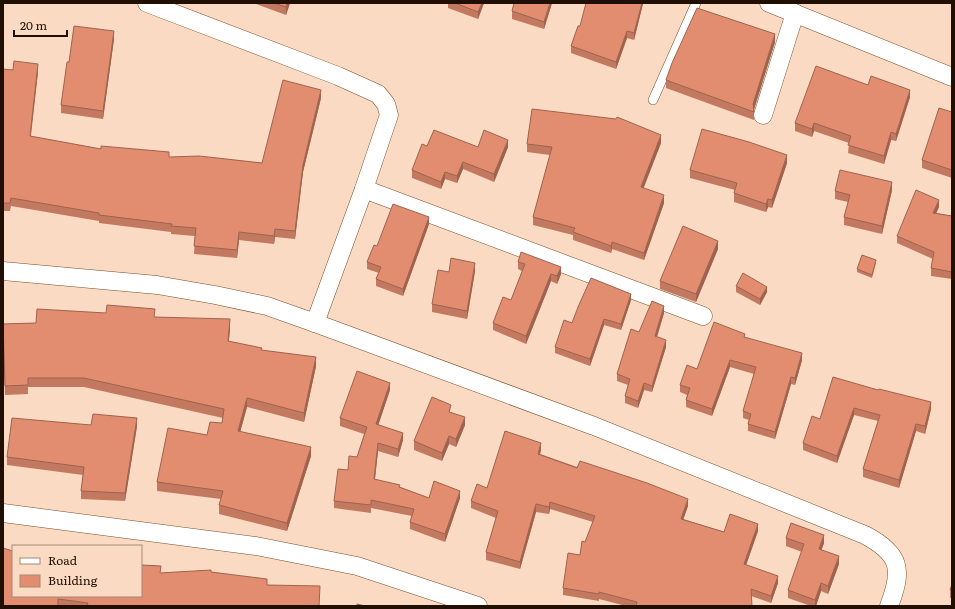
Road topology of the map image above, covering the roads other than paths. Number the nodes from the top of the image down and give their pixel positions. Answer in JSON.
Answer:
{"nodes":[{"id":1,"x":148,"y":3,"type":"edge"},
{"id":2,"x":696,"y":3,"type":"edge"},
{"id":3,"x":769,"y":3,"type":"edge"},
{"id":4,"x":794,"y":13,"type":"junction"},
{"id":5,"x":952,"y":77,"type":"edge"},
{"id":6,"x":653,"y":100,"type":"dead end"},
{"id":7,"x":763,"y":115,"type":"dead end"},
{"id":8,"x":364,"y":189,"type":"junction"},
{"id":9,"x":3,"y":271,"type":"edge"},
{"id":10,"x":702,"y":316,"type":"dead end"},
{"id":11,"x":315,"y":323,"type":"junction"},
{"id":12,"x":3,"y":513,"type":"edge"},
{"id":13,"x":478,"y":606,"type":"edge"},
{"id":14,"x":889,"y":606,"type":"edge"}],
"edges":[{"from":1,"to":8,"type":"street"},
{"from":2,"to":6,"type":"lane"},
{"from":3,"to":4,"type":"street"},
{"from":4,"to":5,"type":"street"},
{"from":4,"to":7,"type":"street"},
{"from":8,"to":10,"type":"street"},
{"from":8,"to":11,"type":"street"},
{"from":9,"to":11,"type":"street"},
{"from":11,"to":14,"type":"street"},
{"from":12,"to":13,"type":"street"}]}
